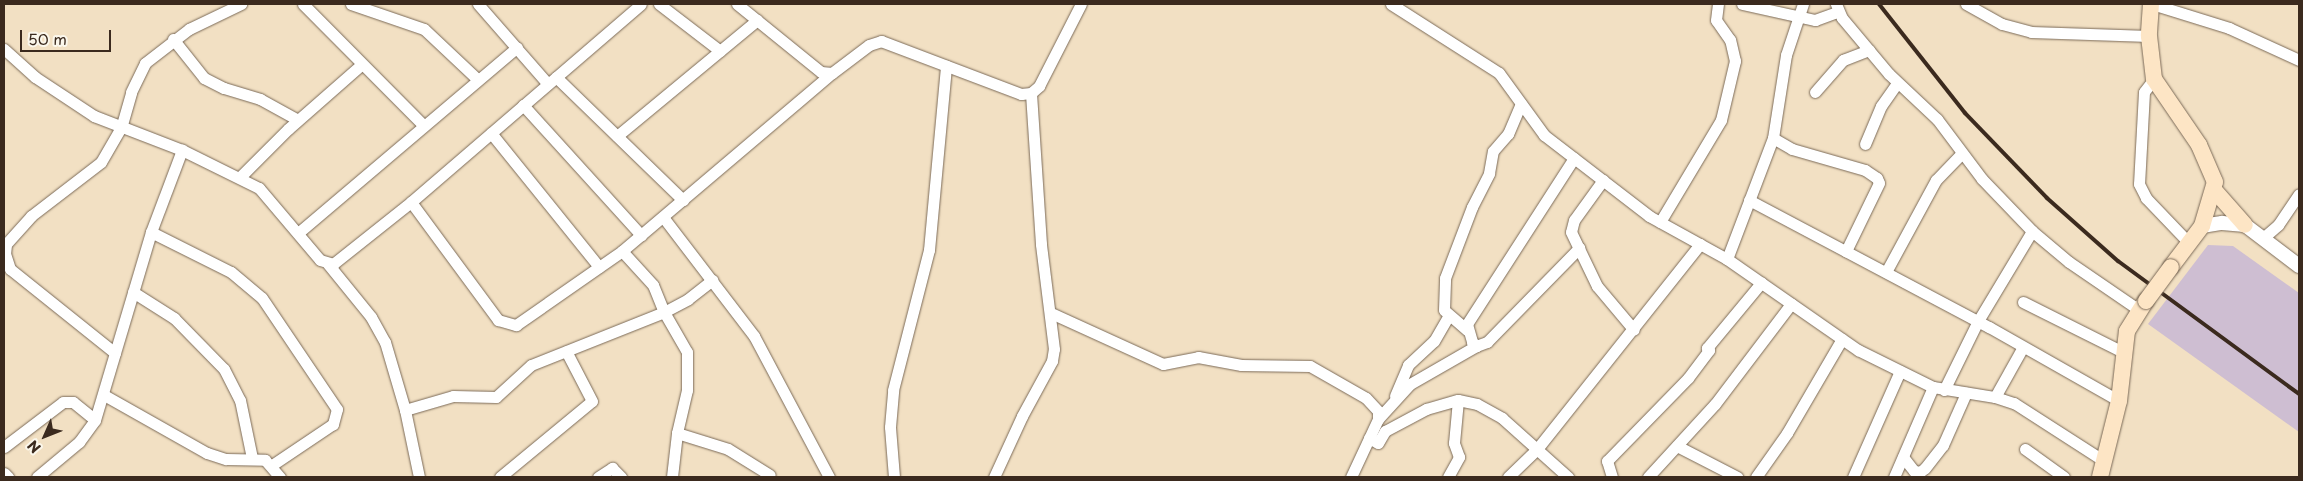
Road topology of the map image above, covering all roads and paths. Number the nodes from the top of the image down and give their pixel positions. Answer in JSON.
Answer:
{"nodes":[{"id":1,"x":241,"y":4,"type":"edge"},
{"id":2,"x":303,"y":4,"type":"edge"},
{"id":3,"x":351,"y":4,"type":"edge"},
{"id":4,"x":478,"y":4,"type":"edge"},
{"id":5,"x":641,"y":4,"type":"edge"},
{"id":6,"x":658,"y":4,"type":"edge"},
{"id":7,"x":737,"y":4,"type":"edge"},
{"id":8,"x":1082,"y":4,"type":"edge"},
{"id":9,"x":1391,"y":4,"type":"edge"},
{"id":10,"x":1718,"y":4,"type":"edge"},
{"id":11,"x":1742,"y":4,"type":"edge"},
{"id":12,"x":1803,"y":4,"type":"edge"},
{"id":13,"x":1966,"y":4,"type":"edge"},
{"id":14,"x":2152,"y":4,"type":"edge"},
{"id":15,"x":1836,"y":8,"type":"edge"},
{"id":16,"x":1980,"y":8,"type":"edge"},
{"id":17,"x":1798,"y":18,"type":"junction"},
{"id":18,"x":757,"y":20,"type":"junction"},
{"id":19,"x":2149,"y":36,"type":"junction"},
{"id":20,"x":173,"y":40,"type":"junction"},
{"id":21,"x":517,"y":47,"type":"junction"},
{"id":22,"x":4,"y":49,"type":"edge"},
{"id":23,"x":720,"y":50,"type":"junction"},
{"id":24,"x":1869,"y":50,"type":"junction"},
{"id":25,"x":2299,"y":60,"type":"edge"},
{"id":26,"x":362,"y":64,"type":"junction"},
{"id":27,"x":946,"y":66,"type":"junction"},
{"id":28,"x":832,"y":73,"type":"junction"},
{"id":29,"x":477,"y":79,"type":"junction"},
{"id":30,"x":2154,"y":79,"type":"junction"},
{"id":31,"x":552,"y":81,"type":"junction"},
{"id":32,"x":1897,"y":83,"type":"junction"},
{"id":33,"x":1815,"y":92,"type":"dead end"},
{"id":34,"x":1031,"y":93,"type":"junction"},
{"id":35,"x":1521,"y":104,"type":"junction"},
{"id":36,"x":524,"y":105,"type":"junction"},
{"id":37,"x":298,"y":120,"type":"junction"},
{"id":38,"x":423,"y":125,"type":"junction"},
{"id":39,"x":121,"y":128,"type":"junction"},
{"id":40,"x":491,"y":133,"type":"junction"},
{"id":41,"x":618,"y":136,"type":"junction"},
{"id":42,"x":1773,"y":138,"type":"junction"},
{"id":43,"x":1865,"y":144,"type":"dead end"},
{"id":44,"x":182,"y":150,"type":"junction"},
{"id":45,"x":1962,"y":153,"type":"junction"},
{"id":46,"x":1574,"y":158,"type":"junction"},
{"id":47,"x":240,"y":177,"type":"junction"},
{"id":48,"x":1603,"y":180,"type":"junction"},
{"id":49,"x":2214,"y":191,"type":"junction"},
{"id":50,"x":2299,"y":194,"type":"edge"},
{"id":51,"x":683,"y":200,"type":"junction"},
{"id":52,"x":1749,"y":200,"type":"junction"},
{"id":53,"x":411,"y":202,"type":"junction"},
{"id":54,"x":663,"y":217,"type":"junction"},
{"id":55,"x":1660,"y":222,"type":"junction"},
{"id":56,"x":2245,"y":225,"type":"junction"},
{"id":57,"x":2202,"y":226,"type":"junction"},
{"id":58,"x":2032,"y":231,"type":"junction"},
{"id":59,"x":151,"y":232,"type":"junction"},
{"id":60,"x":298,"y":233,"type":"junction"},
{"id":61,"x":641,"y":235,"type":"junction"},
{"id":62,"x":2263,"y":238,"type":"junction"},
{"id":63,"x":2189,"y":243,"type":"junction"},
{"id":64,"x":1700,"y":244,"type":"junction"},
{"id":65,"x":1579,"y":248,"type":"junction"},
{"id":66,"x":622,"y":251,"type":"junction"},
{"id":67,"x":1846,"y":251,"type":"junction"},
{"id":68,"x":1727,"y":259,"type":"junction"},
{"id":69,"x":328,"y":264,"type":"junction"},
{"id":70,"x":2299,"y":265,"type":"edge"},
{"id":71,"x":599,"y":267,"type":"junction"},
{"id":72,"x":1886,"y":272,"type":"junction"},
{"id":73,"x":712,"y":280,"type":"junction"},
{"id":74,"x":1761,"y":283,"type":"junction"},
{"id":75,"x":133,"y":292,"type":"junction"},
{"id":76,"x":2024,"y":302,"type":"dead end"},
{"id":77,"x":1791,"y":304,"type":"junction"},
{"id":78,"x":2143,"y":306,"type":"junction"},
{"id":79,"x":664,"y":312,"type":"junction"},
{"id":80,"x":1052,"y":313,"type":"junction"},
{"id":81,"x":1449,"y":315,"type":"junction"},
{"id":82,"x":1978,"y":321,"type":"junction"},
{"id":83,"x":1467,"y":330,"type":"junction"},
{"id":84,"x":1634,"y":330,"type":"junction"},
{"id":85,"x":1842,"y":339,"type":"junction"},
{"id":86,"x":1476,"y":346,"type":"junction"},
{"id":87,"x":2023,"y":347,"type":"junction"},
{"id":88,"x":566,"y":351,"type":"junction"},
{"id":89,"x":2123,"y":352,"type":"junction"},
{"id":90,"x":115,"y":353,"type":"junction"},
{"id":91,"x":1900,"y":371,"type":"junction"},
{"id":92,"x":1933,"y":387,"type":"junction"},
{"id":93,"x":1944,"y":390,"type":"junction"},
{"id":94,"x":1966,"y":393,"type":"junction"},
{"id":95,"x":104,"y":395,"type":"junction"},
{"id":96,"x":1995,"y":397,"type":"junction"},
{"id":97,"x":1458,"y":400,"type":"junction"},
{"id":98,"x":1393,"y":401,"type":"junction"},
{"id":99,"x":2119,"y":401,"type":"junction"},
{"id":100,"x":405,"y":410,"type":"junction"},
{"id":101,"x":1378,"y":419,"type":"junction"},
{"id":102,"x":95,"y":420,"type":"junction"},
{"id":103,"x":677,"y":433,"type":"junction"},
{"id":104,"x":1369,"y":438,"type":"junction"},
{"id":105,"x":1677,"y":446,"type":"junction"},
{"id":106,"x":4,"y":447,"type":"edge"},
{"id":107,"x":1537,"y":449,"type":"junction"},
{"id":108,"x":2025,"y":449,"type":"dead end"},
{"id":109,"x":1903,"y":457,"type":"junction"},
{"id":110,"x":252,"y":458,"type":"junction"},
{"id":111,"x":2104,"y":461,"type":"junction"},
{"id":112,"x":272,"y":465,"type":"junction"},
{"id":113,"x":4,"y":473,"type":"edge"},
{"id":114,"x":44,"y":475,"type":"edge"},
{"id":115,"x":770,"y":475,"type":"dead end"},
{"id":116,"x":8,"y":477,"type":"edge"},
{"id":117,"x":280,"y":477,"type":"edge"},
{"id":118,"x":419,"y":477,"type":"edge"},
{"id":119,"x":500,"y":477,"type":"edge"},
{"id":120,"x":598,"y":477,"type":"edge"},
{"id":121,"x":620,"y":477,"type":"edge"},
{"id":122,"x":672,"y":477,"type":"edge"},
{"id":123,"x":829,"y":477,"type":"edge"},
{"id":124,"x":894,"y":477,"type":"edge"},
{"id":125,"x":994,"y":477,"type":"edge"},
{"id":126,"x":1351,"y":477,"type":"edge"},
{"id":127,"x":1448,"y":477,"type":"edge"},
{"id":128,"x":1508,"y":477,"type":"edge"},
{"id":129,"x":1568,"y":477,"type":"edge"},
{"id":130,"x":1612,"y":477,"type":"edge"},
{"id":131,"x":1648,"y":477,"type":"edge"},
{"id":132,"x":1737,"y":477,"type":"edge"},
{"id":133,"x":1756,"y":477,"type":"edge"},
{"id":134,"x":1853,"y":477,"type":"edge"},
{"id":135,"x":1894,"y":477,"type":"edge"},
{"id":136,"x":2064,"y":477,"type":"edge"},
{"id":137,"x":2100,"y":477,"type":"edge"}],
"edges":[{"from":1,"to":20,"type":"street"},
{"from":2,"to":26,"type":"street"},
{"from":3,"to":29,"type":"street"},
{"from":4,"to":21,"type":"street"},
{"from":5,"to":31,"type":"street"},
{"from":6,"to":23,"type":"street"},
{"from":7,"to":18,"type":"street"},
{"from":8,"to":34,"type":"street"},
{"from":9,"to":35,"type":"street"},
{"from":10,"to":55,"type":"street"},
{"from":11,"to":17,"type":"street"},
{"from":12,"to":17,"type":"street"},
{"from":13,"to":16,"type":"street"},
{"from":14,"to":19,"type":"main road"},
{"from":14,"to":25,"type":"street"},
{"from":15,"to":17,"type":"street"},
{"from":15,"to":24,"type":"street"},
{"from":16,"to":19,"type":"street"},
{"from":17,"to":42,"type":"street"},
{"from":18,"to":23,"type":"street"},
{"from":18,"to":28,"type":"street"},
{"from":19,"to":30,"type":"main road"},
{"from":20,"to":37,"type":"street"},
{"from":20,"to":39,"type":"street"},
{"from":21,"to":29,"type":"street"},
{"from":21,"to":31,"type":"street"},
{"from":22,"to":39,"type":"street"},
{"from":23,"to":41,"type":"street"},
{"from":24,"to":32,"type":"street"},
{"from":24,"to":33,"type":"street"},
{"from":26,"to":37,"type":"street"},
{"from":26,"to":38,"type":"street"},
{"from":27,"to":28,"type":"street"},
{"from":27,"to":34,"type":"street"},
{"from":27,"to":124,"type":"street"},
{"from":28,"to":51,"type":"street"},
{"from":29,"to":38,"type":"street"},
{"from":30,"to":49,"type":"main road"},
{"from":30,"to":63,"type":"street"},
{"from":31,"to":36,"type":"street"},
{"from":31,"to":41,"type":"street"},
{"from":32,"to":43,"type":"street"},
{"from":32,"to":45,"type":"street"},
{"from":34,"to":80,"type":"street"},
{"from":35,"to":46,"type":"street"},
{"from":35,"to":81,"type":"street"},
{"from":36,"to":40,"type":"street"},
{"from":36,"to":61,"type":"street"},
{"from":37,"to":47,"type":"street"},
{"from":38,"to":60,"type":"street"},
{"from":39,"to":44,"type":"street"},
{"from":39,"to":90,"type":"street"},
{"from":40,"to":53,"type":"street"},
{"from":40,"to":71,"type":"street"},
{"from":41,"to":51,"type":"street"},
{"from":42,"to":52,"type":"street"},
{"from":42,"to":67,"type":"street"},
{"from":44,"to":47,"type":"street"},
{"from":44,"to":59,"type":"street"},
{"from":45,"to":58,"type":"street"},
{"from":45,"to":72,"type":"street"},
{"from":46,"to":48,"type":"street"},
{"from":46,"to":83,"type":"street"},
{"from":47,"to":60,"type":"street"},
{"from":48,"to":55,"type":"street"},
{"from":48,"to":65,"type":"street"},
{"from":49,"to":56,"type":"main road"},
{"from":49,"to":57,"type":"main road"},
{"from":50,"to":62,"type":"street"},
{"from":51,"to":54,"type":"street"},
{"from":52,"to":67,"type":"street"},
{"from":52,"to":68,"type":"street"},
{"from":53,"to":69,"type":"street"},
{"from":53,"to":71,"type":"street"},
{"from":54,"to":61,"type":"street"},
{"from":54,"to":73,"type":"street"},
{"from":55,"to":64,"type":"street"},
{"from":56,"to":57,"type":"street"},
{"from":56,"to":62,"type":"street"},
{"from":57,"to":63,"type":"main road"},
{"from":58,"to":78,"type":"street"},
{"from":58,"to":82,"type":"street"},
{"from":59,"to":75,"type":"street"},
{"from":59,"to":112,"type":"street"},
{"from":60,"to":69,"type":"street"},
{"from":61,"to":66,"type":"street"},
{"from":62,"to":70,"type":"street"},
{"from":63,"to":78,"type":"main road","bridge":true},
{"from":64,"to":68,"type":"street"},
{"from":64,"to":84,"type":"street"},
{"from":65,"to":84,"type":"street"},
{"from":65,"to":86,"type":"street"},
{"from":66,"to":71,"type":"street"},
{"from":66,"to":79,"type":"street"},
{"from":67,"to":72,"type":"street"},
{"from":68,"to":74,"type":"street"},
{"from":69,"to":100,"type":"street"},
{"from":72,"to":82,"type":"street"},
{"from":73,"to":79,"type":"street"},
{"from":73,"to":123,"type":"street"},
{"from":74,"to":77,"type":"street"},
{"from":74,"to":130,"type":"street"},
{"from":75,"to":90,"type":"street"},
{"from":75,"to":110,"type":"street"},
{"from":76,"to":89,"type":"street"},
{"from":77,"to":85,"type":"street"},
{"from":77,"to":105,"type":"street"},
{"from":78,"to":89,"type":"main road"},
{"from":79,"to":88,"type":"street"},
{"from":79,"to":103,"type":"street"},
{"from":80,"to":101,"type":"street"},
{"from":80,"to":125,"type":"street"},
{"from":81,"to":83,"type":"street"},
{"from":81,"to":98,"type":"street"},
{"from":82,"to":87,"type":"street"},
{"from":82,"to":93,"type":"street"},
{"from":83,"to":86,"type":"street"},
{"from":84,"to":107,"type":"street"},
{"from":85,"to":91,"type":"street"},
{"from":85,"to":133,"type":"street"},
{"from":86,"to":98,"type":"street"},
{"from":87,"to":96,"type":"street"},
{"from":87,"to":99,"type":"street"},
{"from":88,"to":100,"type":"street"},
{"from":88,"to":119,"type":"street"},
{"from":89,"to":99,"type":"main road"},
{"from":90,"to":95,"type":"street"},
{"from":91,"to":92,"type":"street"},
{"from":91,"to":134,"type":"street"},
{"from":92,"to":93,"type":"street"},
{"from":92,"to":109,"type":"street"},
{"from":93,"to":94,"type":"street"},
{"from":94,"to":96,"type":"street"},
{"from":94,"to":109,"type":"street"},
{"from":95,"to":102,"type":"street"},
{"from":95,"to":110,"type":"street"},
{"from":96,"to":111,"type":"street"},
{"from":97,"to":104,"type":"street"},
{"from":97,"to":107,"type":"street"},
{"from":97,"to":127,"type":"street"},
{"from":98,"to":101,"type":"street"},
{"from":99,"to":111,"type":"main road"},
{"from":100,"to":118,"type":"street"},
{"from":101,"to":104,"type":"street"},
{"from":102,"to":106,"type":"street"},
{"from":102,"to":114,"type":"street"},
{"from":103,"to":115,"type":"street"},
{"from":103,"to":122,"type":"street"},
{"from":104,"to":126,"type":"street"},
{"from":105,"to":131,"type":"street"},
{"from":105,"to":132,"type":"street"},
{"from":107,"to":128,"type":"street"},
{"from":107,"to":129,"type":"street"},
{"from":108,"to":136,"type":"street"},
{"from":109,"to":135,"type":"street"},
{"from":110,"to":112,"type":"street"},
{"from":111,"to":137,"type":"main road"},
{"from":112,"to":117,"type":"street"},
{"from":113,"to":116,"type":"street"},
{"from":120,"to":121,"type":"street"}]}
